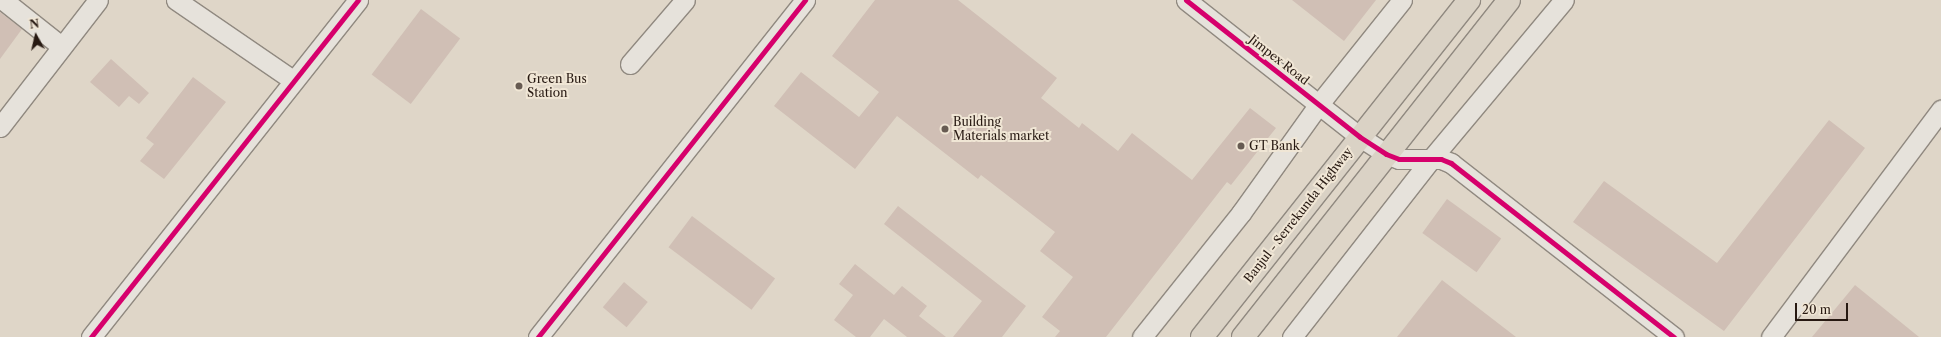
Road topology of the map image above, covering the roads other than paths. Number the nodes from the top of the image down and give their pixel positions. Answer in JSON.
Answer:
{"nodes":[{"id":1,"x":3,"y":0,"type":"edge"},
{"id":2,"x":98,"y":0,"type":"edge"},
{"id":3,"x":176,"y":0,"type":"edge"},
{"id":4,"x":358,"y":0,"type":"edge"},
{"id":5,"x":685,"y":0,"type":"edge"},
{"id":6,"x":805,"y":0,"type":"edge"},
{"id":7,"x":1186,"y":0,"type":"edge"},
{"id":8,"x":1402,"y":0,"type":"edge"},
{"id":9,"x":1469,"y":0,"type":"edge"},
{"id":10,"x":1509,"y":0,"type":"edge"},
{"id":11,"x":1564,"y":0,"type":"edge"},
{"id":12,"x":61,"y":46,"type":"junction"},
{"id":13,"x":630,"y":64,"type":"dead end"},
{"id":14,"x":293,"y":80,"type":"junction"},
{"id":15,"x":1319,"y":104,"type":"junction"},
{"id":16,"x":1941,"y":110,"type":"edge"},
{"id":17,"x":0,"y":127,"type":"edge"},
{"id":18,"x":1360,"y":137,"type":"junction"},
{"id":19,"x":1386,"y":154,"type":"junction"},
{"id":20,"x":1431,"y":159,"type":"junction"},
{"id":21,"x":91,"y":337,"type":"edge"},
{"id":22,"x":538,"y":337,"type":"edge"},
{"id":23,"x":1142,"y":337,"type":"edge"},
{"id":24,"x":1202,"y":337,"type":"edge"},
{"id":25,"x":1243,"y":337,"type":"edge"},
{"id":26,"x":1292,"y":337,"type":"edge"},
{"id":27,"x":1674,"y":337,"type":"edge"},
{"id":28,"x":1771,"y":337,"type":"edge"}],
"edges":[{"from":1,"to":12,"type":"street"},
{"from":2,"to":12,"type":"street"},
{"from":3,"to":14,"type":"street"},
{"from":4,"to":14,"type":"street"},
{"from":5,"to":13,"type":"street"},
{"from":6,"to":22,"type":"street"},
{"from":7,"to":15,"type":"street","name":"Jimpex Road"},
{"from":8,"to":15,"type":"street"},
{"from":9,"to":18,"type":"highway","name":"Banjul - Serrekunda Highway"},
{"from":10,"to":19,"type":"highway"},
{"from":11,"to":20,"type":"street"},
{"from":12,"to":17,"type":"street"},
{"from":14,"to":21,"type":"street"},
{"from":15,"to":18,"type":"street","name":"Jimpex Road"},
{"from":15,"to":23,"type":"street"},
{"from":16,"to":28,"type":"street"},
{"from":18,"to":19,"type":"street","name":"Jimpex Road"},
{"from":18,"to":24,"type":"highway","name":"Banjul - Serrekunda Highway"},
{"from":19,"to":20,"type":"street","name":"Jimpex Road"},
{"from":19,"to":25,"type":"highway"},
{"from":20,"to":26,"type":"street"},
{"from":20,"to":27,"type":"street","name":"Jimpex Road"}]}
